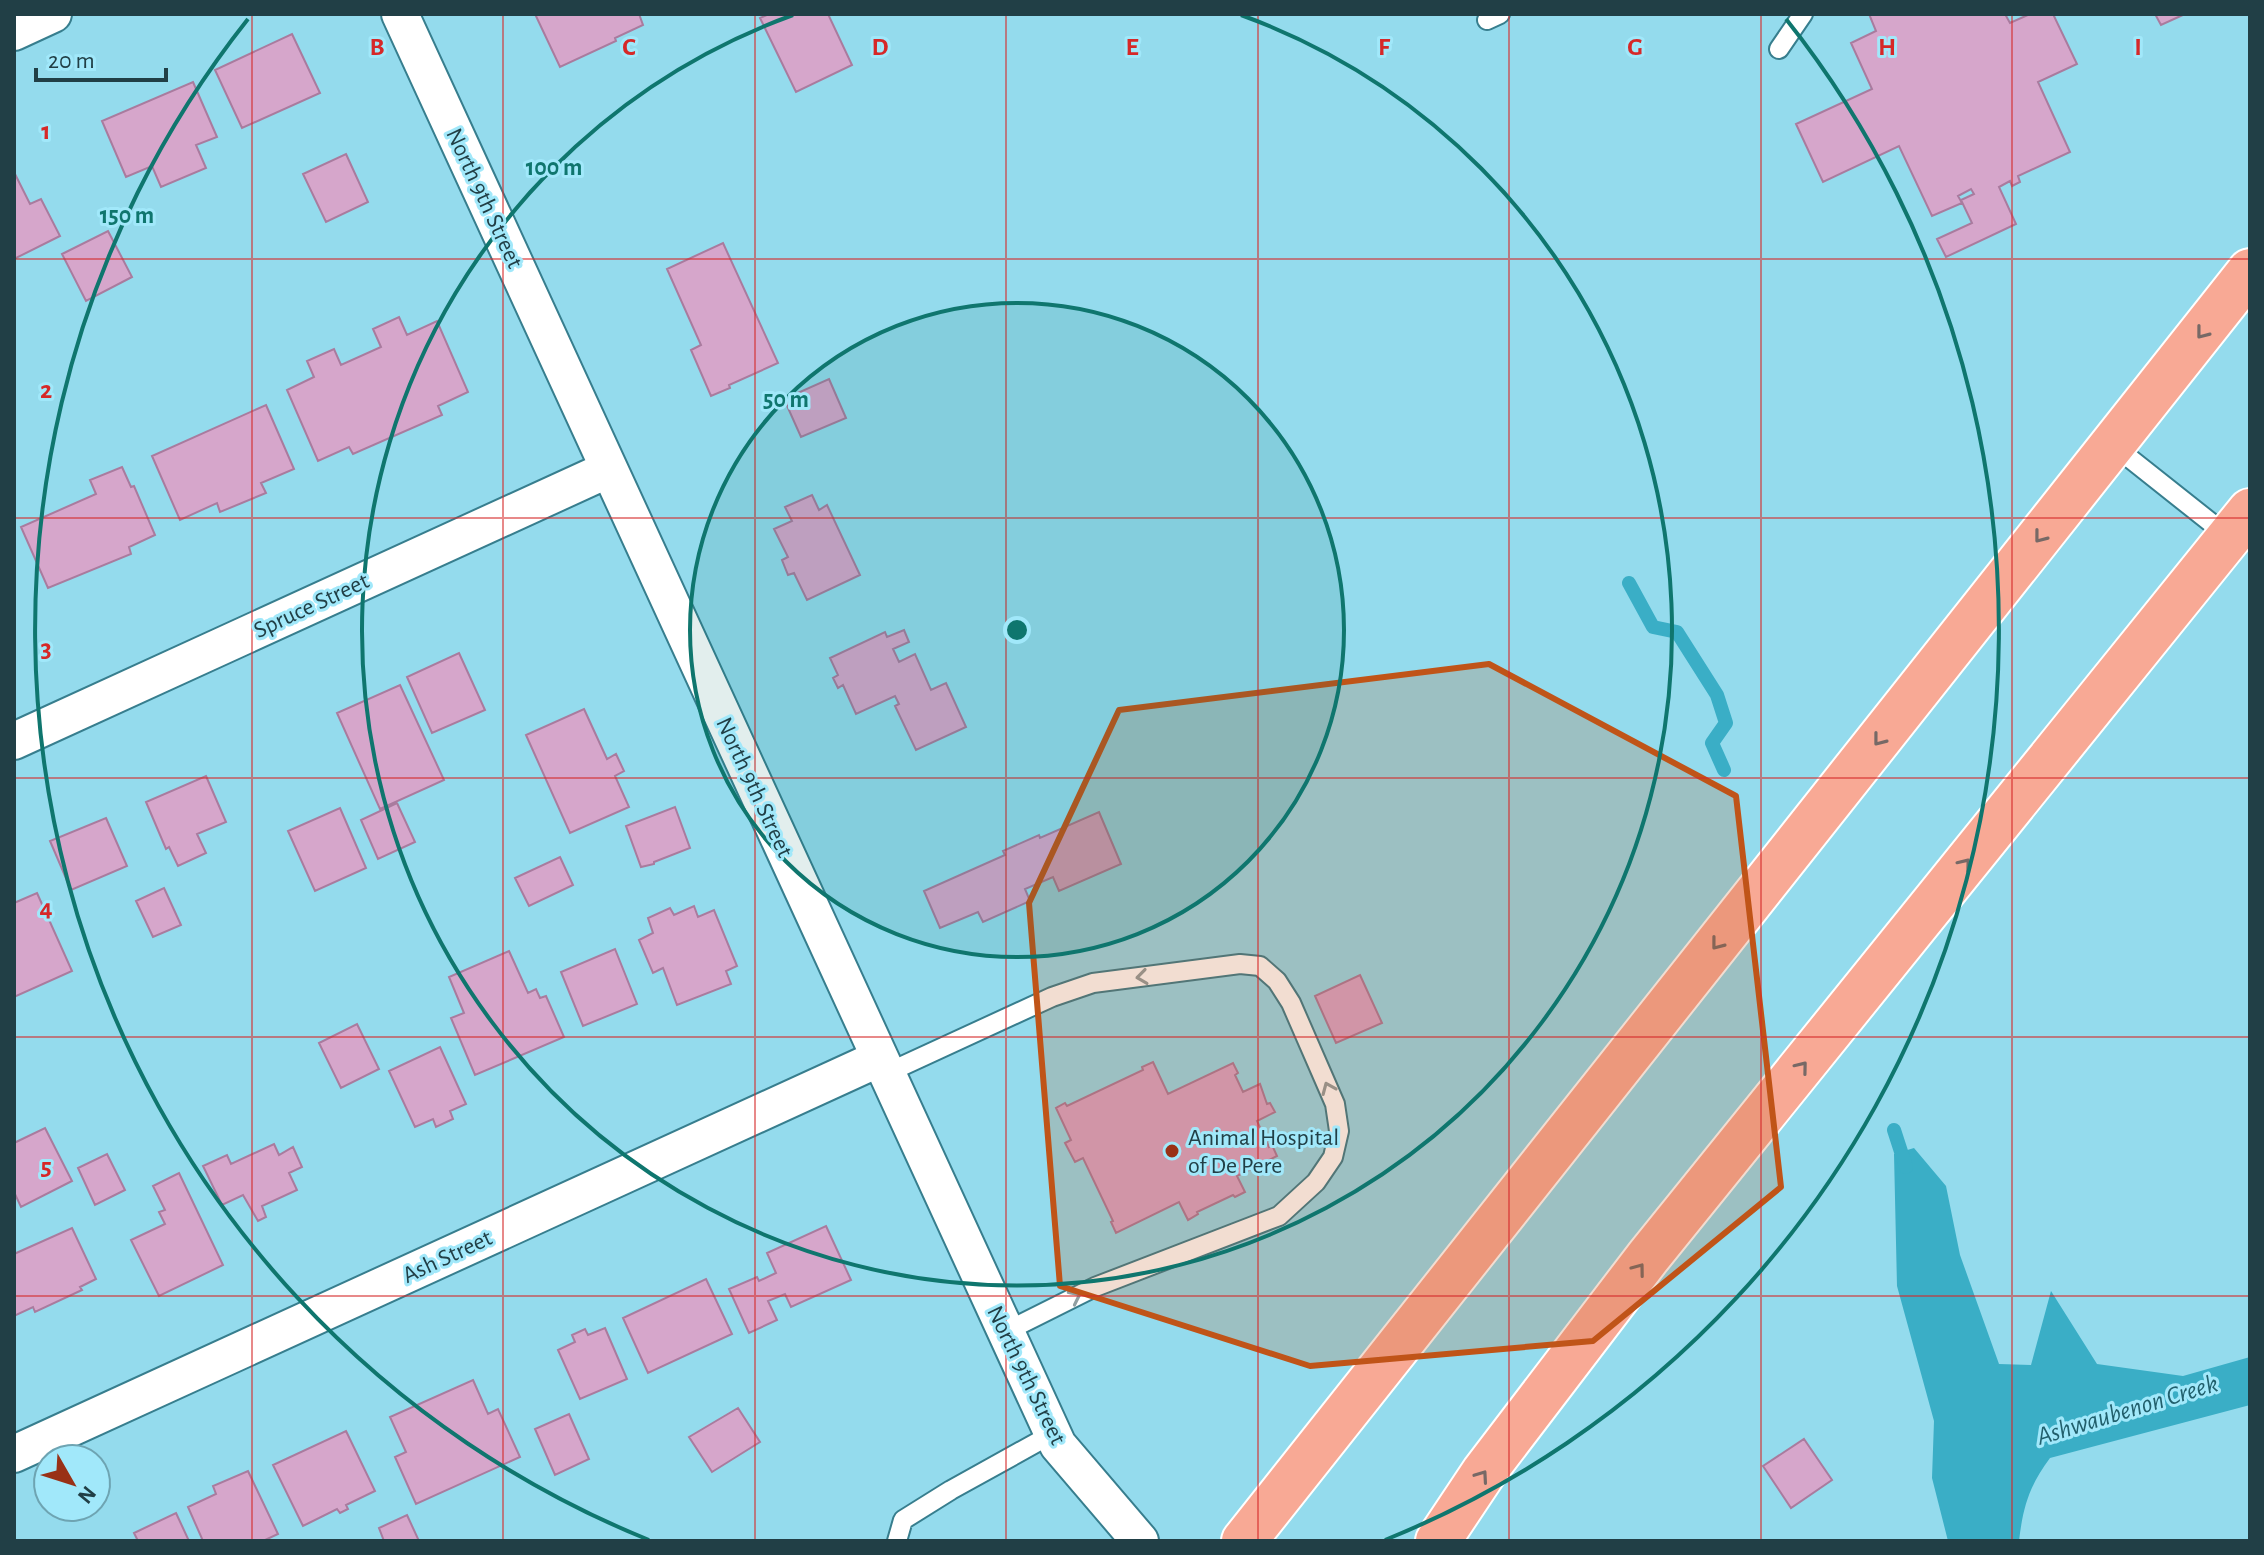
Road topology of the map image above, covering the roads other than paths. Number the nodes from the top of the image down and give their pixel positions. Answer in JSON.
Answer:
{"nodes":[{"id":1,"x":53,"y":14,"type":"edge"},
{"id":2,"x":400,"y":14,"type":"edge"},
{"id":3,"x":1803,"y":14,"type":"edge"},
{"id":4,"x":14,"y":32,"type":"edge"},
{"id":5,"x":1779,"y":49,"type":"dead end"},
{"id":6,"x":2250,"y":271,"type":"edge"},
{"id":7,"x":2113,"y":445,"type":"junction"},
{"id":8,"x":609,"y":469,"type":"junction"},
{"id":9,"x":2240,"y":524,"type":"edge"},
{"id":10,"x":14,"y":741,"type":"edge"},
{"id":11,"x":883,"y":1066,"type":"junction"},
{"id":12,"x":1005,"y":1332,"type":"junction"},
{"id":13,"x":1052,"y":1434,"type":"junction"},
{"id":14,"x":14,"y":1454,"type":"edge"},
{"id":15,"x":897,"y":1541,"type":"edge"},
{"id":16,"x":1140,"y":1541,"type":"edge"},
{"id":17,"x":1244,"y":1541,"type":"edge"},
{"id":18,"x":1438,"y":1541,"type":"edge"}],
"edges":[{"from":1,"to":4,"type":"street"},
{"from":2,"to":8,"type":"street","name":"North 9th Street"},
{"from":3,"to":5,"type":"lane"},
{"from":6,"to":7,"type":"highway","one_way":true},
{"from":7,"to":9,"type":"lane"},
{"from":7,"to":17,"type":"highway","one_way":true},
{"from":8,"to":10,"type":"street","name":"Spruce Street"},
{"from":8,"to":11,"type":"street","name":"North 9th Street"},
{"from":18,"to":9,"type":"highway","one_way":true},
{"from":11,"to":12,"type":"street","name":"North 9th Street"},
{"from":12,"to":11,"type":"lane","one_way":true},
{"from":11,"to":14,"type":"street","name":"Ash Street"},
{"from":12,"to":13,"type":"street","name":"North 9th Street"},
{"from":13,"to":15,"type":"lane"},
{"from":13,"to":16,"type":"street","name":"North 9th Street"}]}
